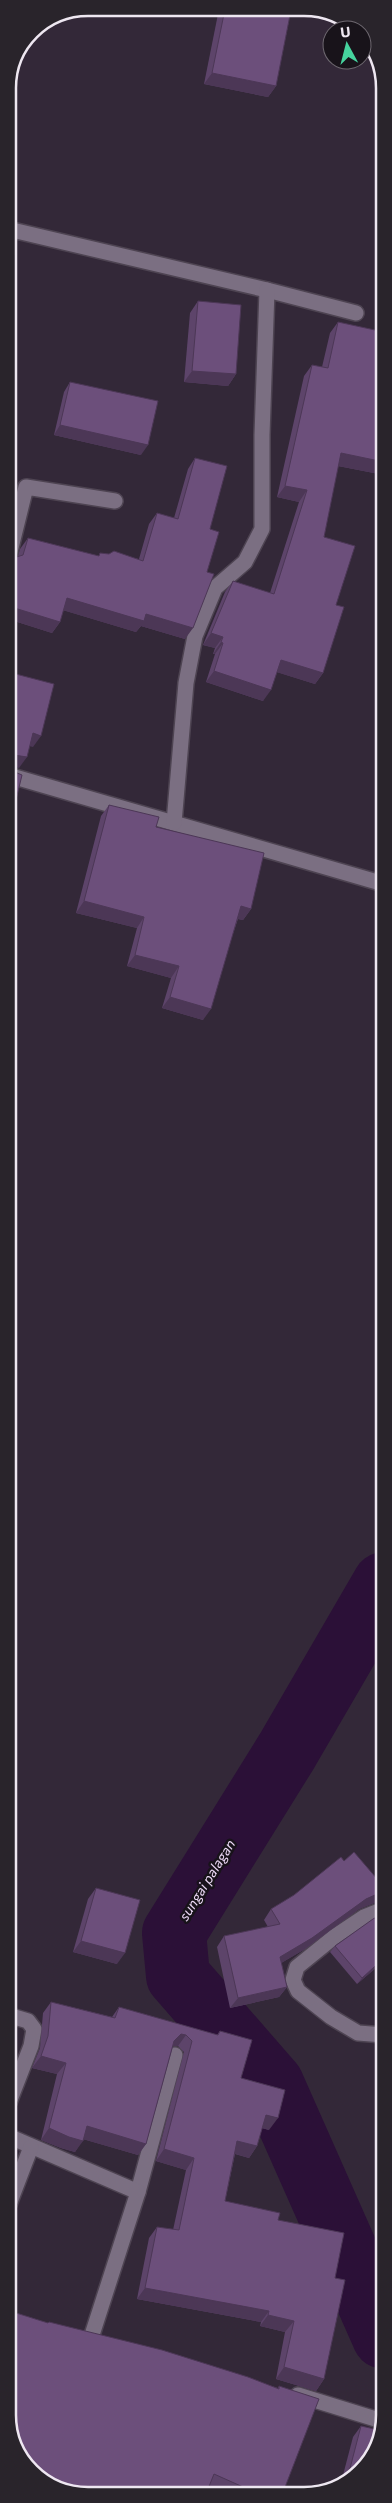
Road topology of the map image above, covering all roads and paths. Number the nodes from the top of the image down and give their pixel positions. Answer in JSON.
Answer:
{"nodes":[{"id":1,"x":16,"y":231,"type":"edge"},
{"id":2,"x":267,"y":290,"type":"junction"},
{"id":3,"x":356,"y":313,"type":"dead end"},
{"id":4,"x":115,"y":501,"type":"dead end"},
{"id":5,"x":16,"y":519,"type":"edge"},
{"id":6,"x":16,"y":539,"type":"edge"},
{"id":7,"x":32,"y":542,"type":"edge"},
{"id":8,"x":16,"y":777,"type":"edge"},
{"id":9,"x":174,"y":823,"type":"junction"},
{"id":10,"x":376,"y":882,"type":"edge"},
{"id":11,"x":376,"y":1912,"type":"edge"},
{"id":12,"x":16,"y":2017,"type":"edge"},
{"id":13,"x":376,"y":2034,"type":"edge"},
{"id":14,"x":175,"y":2055,"type":"edge"},
{"id":15,"x":16,"y":2084,"type":"edge"},
{"id":16,"x":16,"y":2140,"type":"edge"},
{"id":17,"x":31,"y":2147,"type":"junction"},
{"id":18,"x":16,"y":2186,"type":"edge"},
{"id":19,"x":138,"y":2192,"type":"junction"},
{"id":20,"x":73,"y":2330,"type":"edge"},
{"id":21,"x":92,"y":2335,"type":"junction"},
{"id":22,"x":111,"y":2340,"type":"edge"},
{"id":23,"x":281,"y":2390,"type":"edge"},
{"id":24,"x":375,"y":2419,"type":"edge"}],
"edges":[{"from":1,"to":2,"type":"street"},
{"from":2,"to":3,"type":"street"},
{"from":2,"to":9,"type":"street"},
{"from":4,"to":5,"type":"street"},
{"from":6,"to":7,"type":"street"},
{"from":8,"to":9,"type":"street"},
{"from":9,"to":10,"type":"street"},
{"from":11,"to":13,"type":"street"},
{"from":12,"to":15,"type":"street"},
{"from":14,"to":19,"type":"street"},
{"from":16,"to":17,"type":"street"},
{"from":17,"to":18,"type":"street"},
{"from":17,"to":19,"type":"street"},
{"from":19,"to":21,"type":"street"},
{"from":20,"to":21,"type":"street"},
{"from":21,"to":22,"type":"street"},
{"from":23,"to":24,"type":"street"}]}
